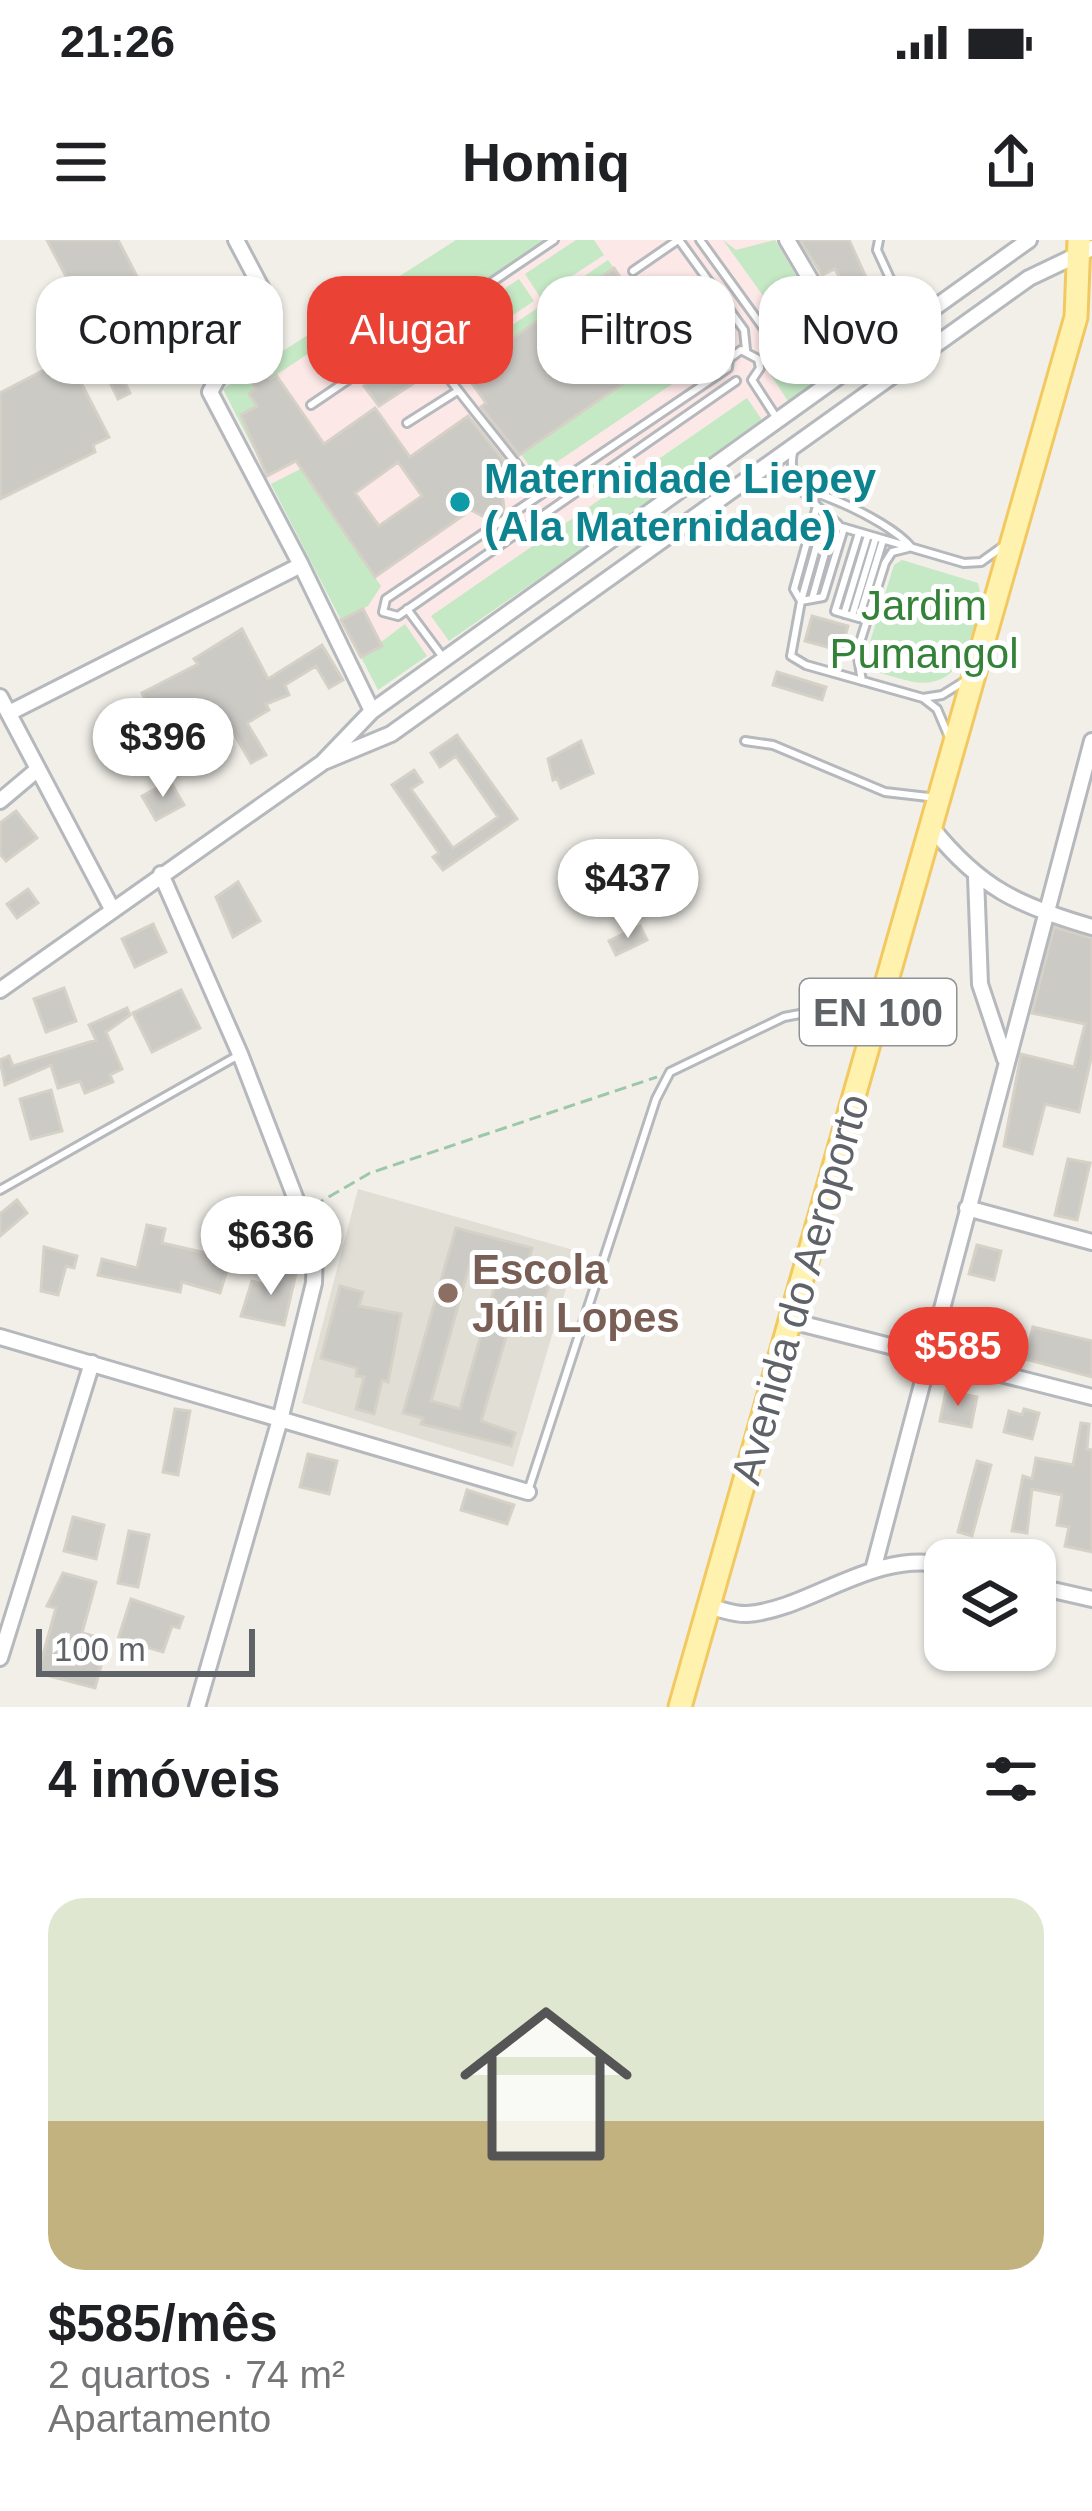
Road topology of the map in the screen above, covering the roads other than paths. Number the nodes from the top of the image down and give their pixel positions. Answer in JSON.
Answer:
{"nodes":[{"id":1,"x":236,"y":240,"type":"edge"},
{"id":2,"x":554,"y":240,"type":"edge"},
{"id":3,"x":678,"y":240,"type":"edge"},
{"id":4,"x":700,"y":240,"type":"edge"},
{"id":5,"x":787,"y":240,"type":"edge"},
{"id":6,"x":879,"y":240,"type":"edge"},
{"id":7,"x":1029,"y":240,"type":"edge"},
{"id":8,"x":1086,"y":245,"type":"edge"},
{"id":9,"x":633,"y":271,"type":"dead end"},
{"id":10,"x":501,"y":276,"type":"edge"},
{"id":11,"x":809,"y":276,"type":"edge"},
{"id":12,"x":889,"y":276,"type":"edge"},
{"id":13,"x":1092,"y":286,"type":"edge"},
{"id":14,"x":941,"y":304,"type":"edge"},
{"id":15,"x":1076,"y":317,"type":"junction"},
{"id":16,"x":759,"y":322,"type":"edge"},
{"id":17,"x":746,"y":350,"type":"junction"},
{"id":18,"x":735,"y":353,"type":"edge"},
{"id":19,"x":759,"y":363,"type":"edge"},
{"id":20,"x":759,"y":366,"type":"edge"},
{"id":21,"x":752,"y":380,"type":"junction"},
{"id":22,"x":736,"y":381,"type":"joint"},
{"id":23,"x":341,"y":384,"type":"edge"},
{"id":24,"x":451,"y":384,"type":"edge"},
{"id":25,"x":704,"y":384,"type":"edge"},
{"id":26,"x":829,"y":384,"type":"edge"},
{"id":27,"x":456,"y":392,"type":"junction"},
{"id":28,"x":311,"y":404,"type":"dead end"},
{"id":29,"x":778,"y":420,"type":"junction"},
{"id":30,"x":407,"y":423,"type":"dead end"},
{"id":31,"x":795,"y":446,"type":"junction"},
{"id":32,"x":741,"y":484,"type":"junction"},
{"id":33,"x":802,"y":491,"type":"junction"},
{"id":34,"x":540,"y":495,"type":"junction"},
{"id":35,"x":817,"y":506,"type":"junction"},
{"id":36,"x":814,"y":519,"type":"junction"},
{"id":37,"x":824,"y":523,"type":"junction"},
{"id":38,"x":833,"y":525,"type":"junction"},
{"id":39,"x":844,"y":528,"type":"junction"},
{"id":40,"x":1015,"y":530,"type":"junction"},
{"id":41,"x":872,"y":536,"type":"junction"},
{"id":42,"x":912,"y":548,"type":"junction"},
{"id":43,"x":301,"y":565,"type":"junction"},
{"id":44,"x":812,"y":599,"type":"junction"},
{"id":45,"x":802,"y":601,"type":"junction"},
{"id":46,"x":407,"y":609,"type":"junction"},
{"id":47,"x":847,"y":615,"type":"junction"},
{"id":48,"x":863,"y":633,"type":"junction"},
{"id":49,"x":445,"y":659,"type":"junction"},
{"id":50,"x":976,"y":669,"type":"junction"},
{"id":51,"x":862,"y":681,"type":"junction"},
{"id":52,"x":0,"y":697,"type":"edge"},
{"id":53,"x":923,"y":698,"type":"junction"},
{"id":54,"x":372,"y":711,"type":"junction"},
{"id":55,"x":8,"y":713,"type":"junction"},
{"id":56,"x":745,"y":741,"type":"dead end"},
{"id":57,"x":1092,"y":741,"type":"edge"},
{"id":58,"x":953,"y":752,"type":"junction"},
{"id":59,"x":322,"y":763,"type":"junction"},
{"id":60,"x":38,"y":769,"type":"junction"},
{"id":61,"x":940,"y":799,"type":"junction"},
{"id":62,"x":0,"y":801,"type":"edge"},
{"id":63,"x":932,"y":827,"type":"junction"},
{"id":64,"x":160,"y":874,"type":"junction"},
{"id":65,"x":976,"y":878,"type":"junction"},
{"id":66,"x":112,"y":907,"type":"junction"},
{"id":67,"x":1043,"y":913,"type":"junction"},
{"id":68,"x":1092,"y":926,"type":"edge"},
{"id":69,"x":0,"y":990,"type":"edge"},
{"id":70,"x":882,"y":999,"type":"junction"},
{"id":71,"x":240,"y":1054,"type":"junction"},
{"id":72,"x":1005,"y":1059,"type":"junction"},
{"id":73,"x":0,"y":1190,"type":"edge"},
{"id":74,"x":967,"y":1208,"type":"junction"},
{"id":75,"x":1092,"y":1242,"type":"edge"},
{"id":76,"x":791,"y":1321,"type":"junction"},
{"id":77,"x":0,"y":1337,"type":"edge"},
{"id":78,"x":928,"y":1356,"type":"junction"},
{"id":79,"x":92,"y":1363,"type":"junction"},
{"id":80,"x":1092,"y":1397,"type":"edge"},
{"id":81,"x":281,"y":1417,"type":"junction"},
{"id":82,"x":528,"y":1492,"type":"joint"},
{"id":83,"x":924,"y":1562,"type":"edge"},
{"id":84,"x":873,"y":1570,"type":"junction"},
{"id":85,"x":1056,"y":1591,"type":"edge"},
{"id":86,"x":1092,"y":1599,"type":"edge"},
{"id":87,"x":710,"y":1607,"type":"junction"},
{"id":88,"x":0,"y":1658,"type":"edge"},
{"id":89,"x":196,"y":1707,"type":"edge"},
{"id":90,"x":680,"y":1707,"type":"edge"}],
"edges":[{"from":1,"to":43,"type":"street"},
{"from":2,"to":10,"type":"lane"},
{"from":3,"to":9,"type":"lane"},
{"from":3,"to":17,"type":"lane"},
{"from":4,"to":16,"type":"lane"},
{"from":5,"to":11,"type":"street"},
{"from":6,"to":12,"type":"lane"},
{"from":7,"to":14,"type":"street"},
{"from":8,"to":15,"type":"main road","number":"EN 100"},
{"from":8,"to":31,"type":"street"},
{"from":13,"to":15,"type":"main road","number":"EN 100"},
{"from":15,"to":40,"type":"main road","name":"Avenida do Aeroporto","number":"EN 100"},
{"from":17,"to":18,"type":"lane"},
{"from":17,"to":19,"type":"lane"},
{"from":20,"to":21,"type":"lane"},
{"from":21,"to":22,"type":"lane"},
{"from":21,"to":29,"type":"lane"},
{"from":22,"to":46,"type":"lane"},
{"from":23,"to":28,"type":"lane"},
{"from":24,"to":27,"type":"lane"},
{"from":25,"to":34,"type":"lane"},
{"from":26,"to":29,"type":"street"},
{"from":27,"to":30,"type":"lane"},
{"from":27,"to":34,"type":"lane"},
{"from":29,"to":31,"type":"street"},
{"from":29,"to":49,"type":"street"},
{"from":31,"to":32,"type":"street"},
{"from":31,"to":33,"type":"lane"},
{"from":32,"to":33,"type":"lane"},
{"from":32,"to":59,"type":"street"},
{"from":33,"to":35,"type":"lane"},
{"from":33,"to":42,"type":"lane"},
{"from":34,"to":46,"type":"lane"},
{"from":35,"to":36,"type":"lane"},
{"from":35,"to":39,"type":"lane"},
{"from":36,"to":37,"type":"lane"},
{"from":36,"to":45,"type":"lane"},
{"from":37,"to":38,"type":"lane"},
{"from":37,"to":45,"type":"lane"},
{"from":38,"to":39,"type":"lane"},
{"from":38,"to":44,"type":"lane"},
{"from":39,"to":41,"type":"lane"},
{"from":39,"to":44,"type":"lane"},
{"from":40,"to":42,"type":"lane"},
{"from":40,"to":50,"type":"main road","name":"Avenida do Aeroporto","number":"EN 100"},
{"from":41,"to":42,"type":"lane"},
{"from":41,"to":47,"type":"lane"},
{"from":41,"to":47,"type":"lane"},
{"from":42,"to":48,"type":"lane"},
{"from":43,"to":54,"type":"street"},
{"from":43,"to":55,"type":"street"},
{"from":44,"to":45,"type":"lane"},
{"from":45,"to":51,"type":"lane"},
{"from":46,"to":49,"type":"lane"},
{"from":47,"to":48,"type":"lane"},
{"from":48,"to":51,"type":"lane"},
{"from":49,"to":54,"type":"street"},
{"from":50,"to":53,"type":"lane"},
{"from":50,"to":58,"type":"main road","name":"Avenida do Aeroporto","number":"EN 100"},
{"from":51,"to":53,"type":"lane"},
{"from":52,"to":55,"type":"street"},
{"from":53,"to":58,"type":"lane"},
{"from":54,"to":59,"type":"street"},
{"from":55,"to":60,"type":"street"},
{"from":56,"to":61,"type":"lane"},
{"from":57,"to":67,"type":"street"},
{"from":58,"to":61,"type":"main road","name":"Avenida do Aeroporto","number":"EN 100"},
{"from":59,"to":64,"type":"street"},
{"from":60,"to":62,"type":"street"},
{"from":60,"to":66,"type":"street"},
{"from":61,"to":63,"type":"main road","name":"Avenida do Aeroporto","number":"EN 100"},
{"from":63,"to":65,"type":"street"},
{"from":63,"to":70,"type":"main road","name":"Avenida do Aeroporto","number":"EN 100"},
{"from":64,"to":66,"type":"street"},
{"from":64,"to":71,"type":"street"},
{"from":65,"to":67,"type":"street"},
{"from":65,"to":72,"type":"street"},
{"from":66,"to":69,"type":"street"},
{"from":67,"to":68,"type":"street"},
{"from":67,"to":72,"type":"street"},
{"from":70,"to":76,"type":"main road","name":"Avenida do Aeroporto","number":"EN 100"},
{"from":70,"to":82,"type":"lane"},
{"from":71,"to":73,"type":"lane"},
{"from":71,"to":81,"type":"street"},
{"from":72,"to":74,"type":"street"},
{"from":74,"to":75,"type":"street"},
{"from":74,"to":78,"type":"street"},
{"from":76,"to":78,"type":"street"},
{"from":76,"to":87,"type":"main road","name":"Avenida do Aeroporto","number":"EN 100"},
{"from":77,"to":79,"type":"street"},
{"from":78,"to":80,"type":"street"},
{"from":78,"to":84,"type":"street"},
{"from":79,"to":81,"type":"street"},
{"from":79,"to":88,"type":"street"},
{"from":81,"to":82,"type":"street"},
{"from":81,"to":89,"type":"street"},
{"from":83,"to":84,"type":"street"},
{"from":84,"to":87,"type":"street"},
{"from":85,"to":86,"type":"street"},
{"from":87,"to":90,"type":"main road","name":"Avenida do Aeroporto","number":"EN 100"}]}
